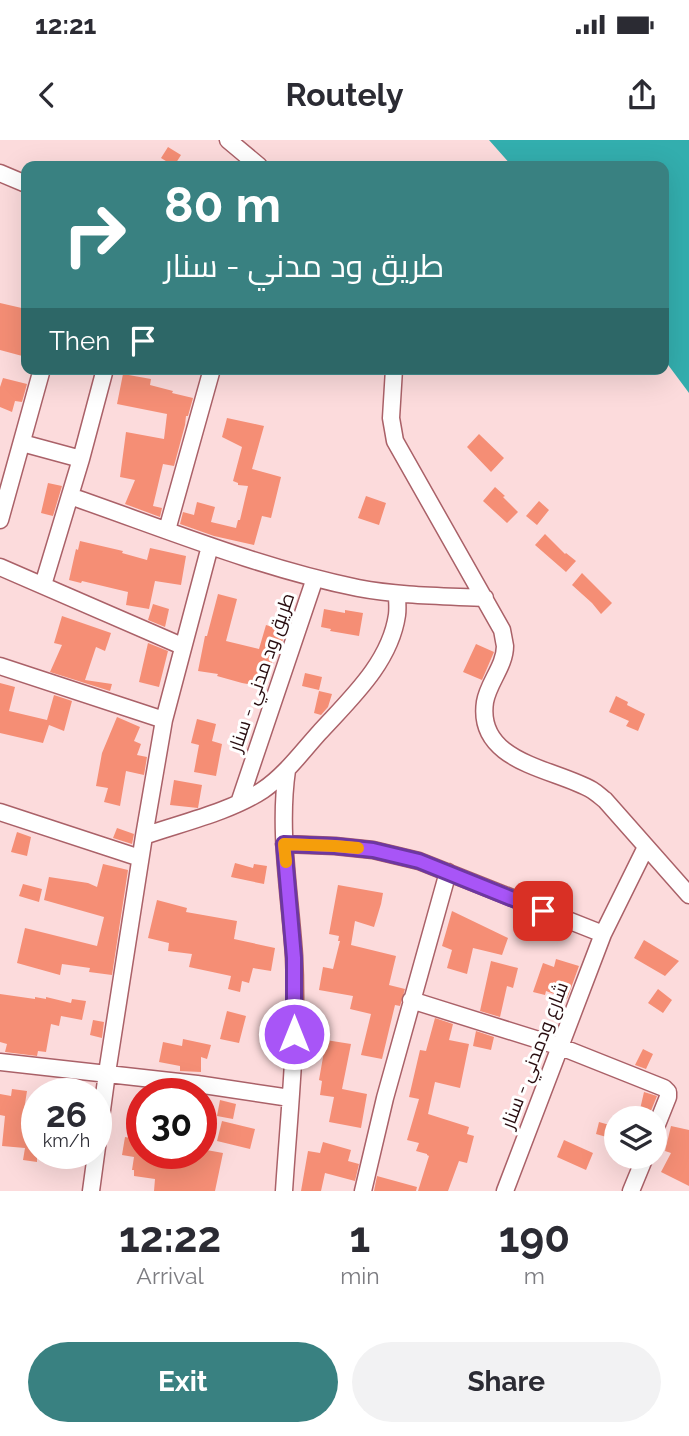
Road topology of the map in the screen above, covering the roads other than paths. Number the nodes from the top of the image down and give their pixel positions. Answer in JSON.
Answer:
{"nodes":[{"id":1,"x":228,"y":140,"type":"edge"},
{"id":2,"x":253,"y":161,"type":"edge"},
{"id":3,"x":1,"y":175,"type":"edge"},
{"id":4,"x":21,"y":182,"type":"edge"},
{"id":5,"x":40,"y":375,"type":"edge"},
{"id":6,"x":103,"y":375,"type":"edge"},
{"id":7,"x":210,"y":375,"type":"edge"},
{"id":8,"x":394,"y":375,"type":"edge"},
{"id":9,"x":22,"y":443,"type":"junction"},
{"id":10,"x":81,"y":459,"type":"junction"},
{"id":11,"x":70,"y":496,"type":"junction"},
{"id":12,"x":0,"y":520,"type":"edge"},
{"id":13,"x":167,"y":530,"type":"junction"},
{"id":14,"x":210,"y":546,"type":"junction"},
{"id":15,"x":0,"y":567,"type":"edge"},
{"id":16,"x":315,"y":578,"type":"junction"},
{"id":17,"x":43,"y":585,"type":"junction"},
{"id":18,"x":397,"y":594,"type":"junction"},
{"id":19,"x":485,"y":598,"type":"junction"},
{"id":20,"x":182,"y":646,"type":"junction"},
{"id":21,"x":0,"y":666,"type":"edge"},
{"id":22,"x":164,"y":720,"type":"junction"},
{"id":23,"x":287,"y":770,"type":"junction"},
{"id":24,"x":239,"y":803,"type":"junction"},
{"id":25,"x":1,"y":816,"type":"edge"},
{"id":26,"x":144,"y":836,"type":"junction"},
{"id":27,"x":284,"y":844,"type":"junction"},
{"id":28,"x":646,"y":846,"type":"junction"},
{"id":29,"x":140,"y":858,"type":"junction"},
{"id":30,"x":448,"y":872,"type":"junction"},
{"id":31,"x":689,"y":895,"type":"edge"},
{"id":32,"x":603,"y":934,"type":"junction"},
{"id":33,"x":411,"y":1000,"type":"junction"},
{"id":34,"x":561,"y":1047,"type":"junction"},
{"id":35,"x":0,"y":1062,"type":"edge"},
{"id":36,"x":107,"y":1073,"type":"junction"},
{"id":37,"x":290,"y":1098,"type":"junction"},
{"id":38,"x":664,"y":1106,"type":"edge"},
{"id":39,"x":640,"y":1169,"type":"edge"},
{"id":40,"x":91,"y":1191,"type":"edge"},
{"id":41,"x":284,"y":1191,"type":"edge"},
{"id":42,"x":363,"y":1191,"type":"edge"},
{"id":43,"x":505,"y":1191,"type":"edge"},
{"id":44,"x":631,"y":1191,"type":"edge"}],
"edges":[{"from":1,"to":2,"type":"street"},
{"from":3,"to":4,"type":"street"},
{"from":5,"to":9,"type":"street"},
{"from":6,"to":10,"type":"street"},
{"from":7,"to":13,"type":"street"},
{"from":8,"to":19,"type":"street"},
{"from":9,"to":10,"type":"street"},
{"from":9,"to":12,"type":"street"},
{"from":10,"to":11,"type":"street"},
{"from":11,"to":13,"type":"street","name":"طريق ود مدني - سنار"},
{"from":11,"to":17,"type":"street"},
{"from":13,"to":14,"type":"street","name":"طريق ود مدني - سنار"},
{"from":14,"to":16,"type":"street","name":"طريق ود مدني - سنار"},
{"from":14,"to":20,"type":"street"},
{"from":15,"to":17,"type":"street"},
{"from":16,"to":18,"type":"street"},
{"from":16,"to":24,"type":"street","name":"طريق ود مدني - سنار"},
{"from":17,"to":20,"type":"street"},
{"from":18,"to":19,"type":"street"},
{"from":18,"to":23,"type":"street"},
{"from":19,"to":28,"type":"street"},
{"from":20,"to":22,"type":"street"},
{"from":21,"to":22,"type":"street"},
{"from":22,"to":26,"type":"street"},
{"from":23,"to":24,"type":"street"},
{"from":23,"to":27,"type":"street"},
{"from":24,"to":26,"type":"street"},
{"from":25,"to":29,"type":"street"},
{"from":26,"to":29,"type":"street"},
{"from":27,"to":30,"type":"street"},
{"from":27,"to":37,"type":"street"},
{"from":28,"to":31,"type":"street"},
{"from":28,"to":32,"type":"street","name":"شارع ودمدني - سنار"},
{"from":29,"to":36,"type":"street"},
{"from":30,"to":32,"type":"street"},
{"from":30,"to":33,"type":"street"},
{"from":32,"to":34,"type":"street","name":"شارع ودمدني - سنار"},
{"from":33,"to":34,"type":"street"},
{"from":33,"to":42,"type":"street"},
{"from":34,"to":38,"type":"street"},
{"from":34,"to":43,"type":"street","name":"شارع ودمدني - سنار"},
{"from":35,"to":36,"type":"street"},
{"from":36,"to":37,"type":"street"},
{"from":36,"to":40,"type":"street"},
{"from":37,"to":41,"type":"street"},
{"from":39,"to":44,"type":"street"}]}
